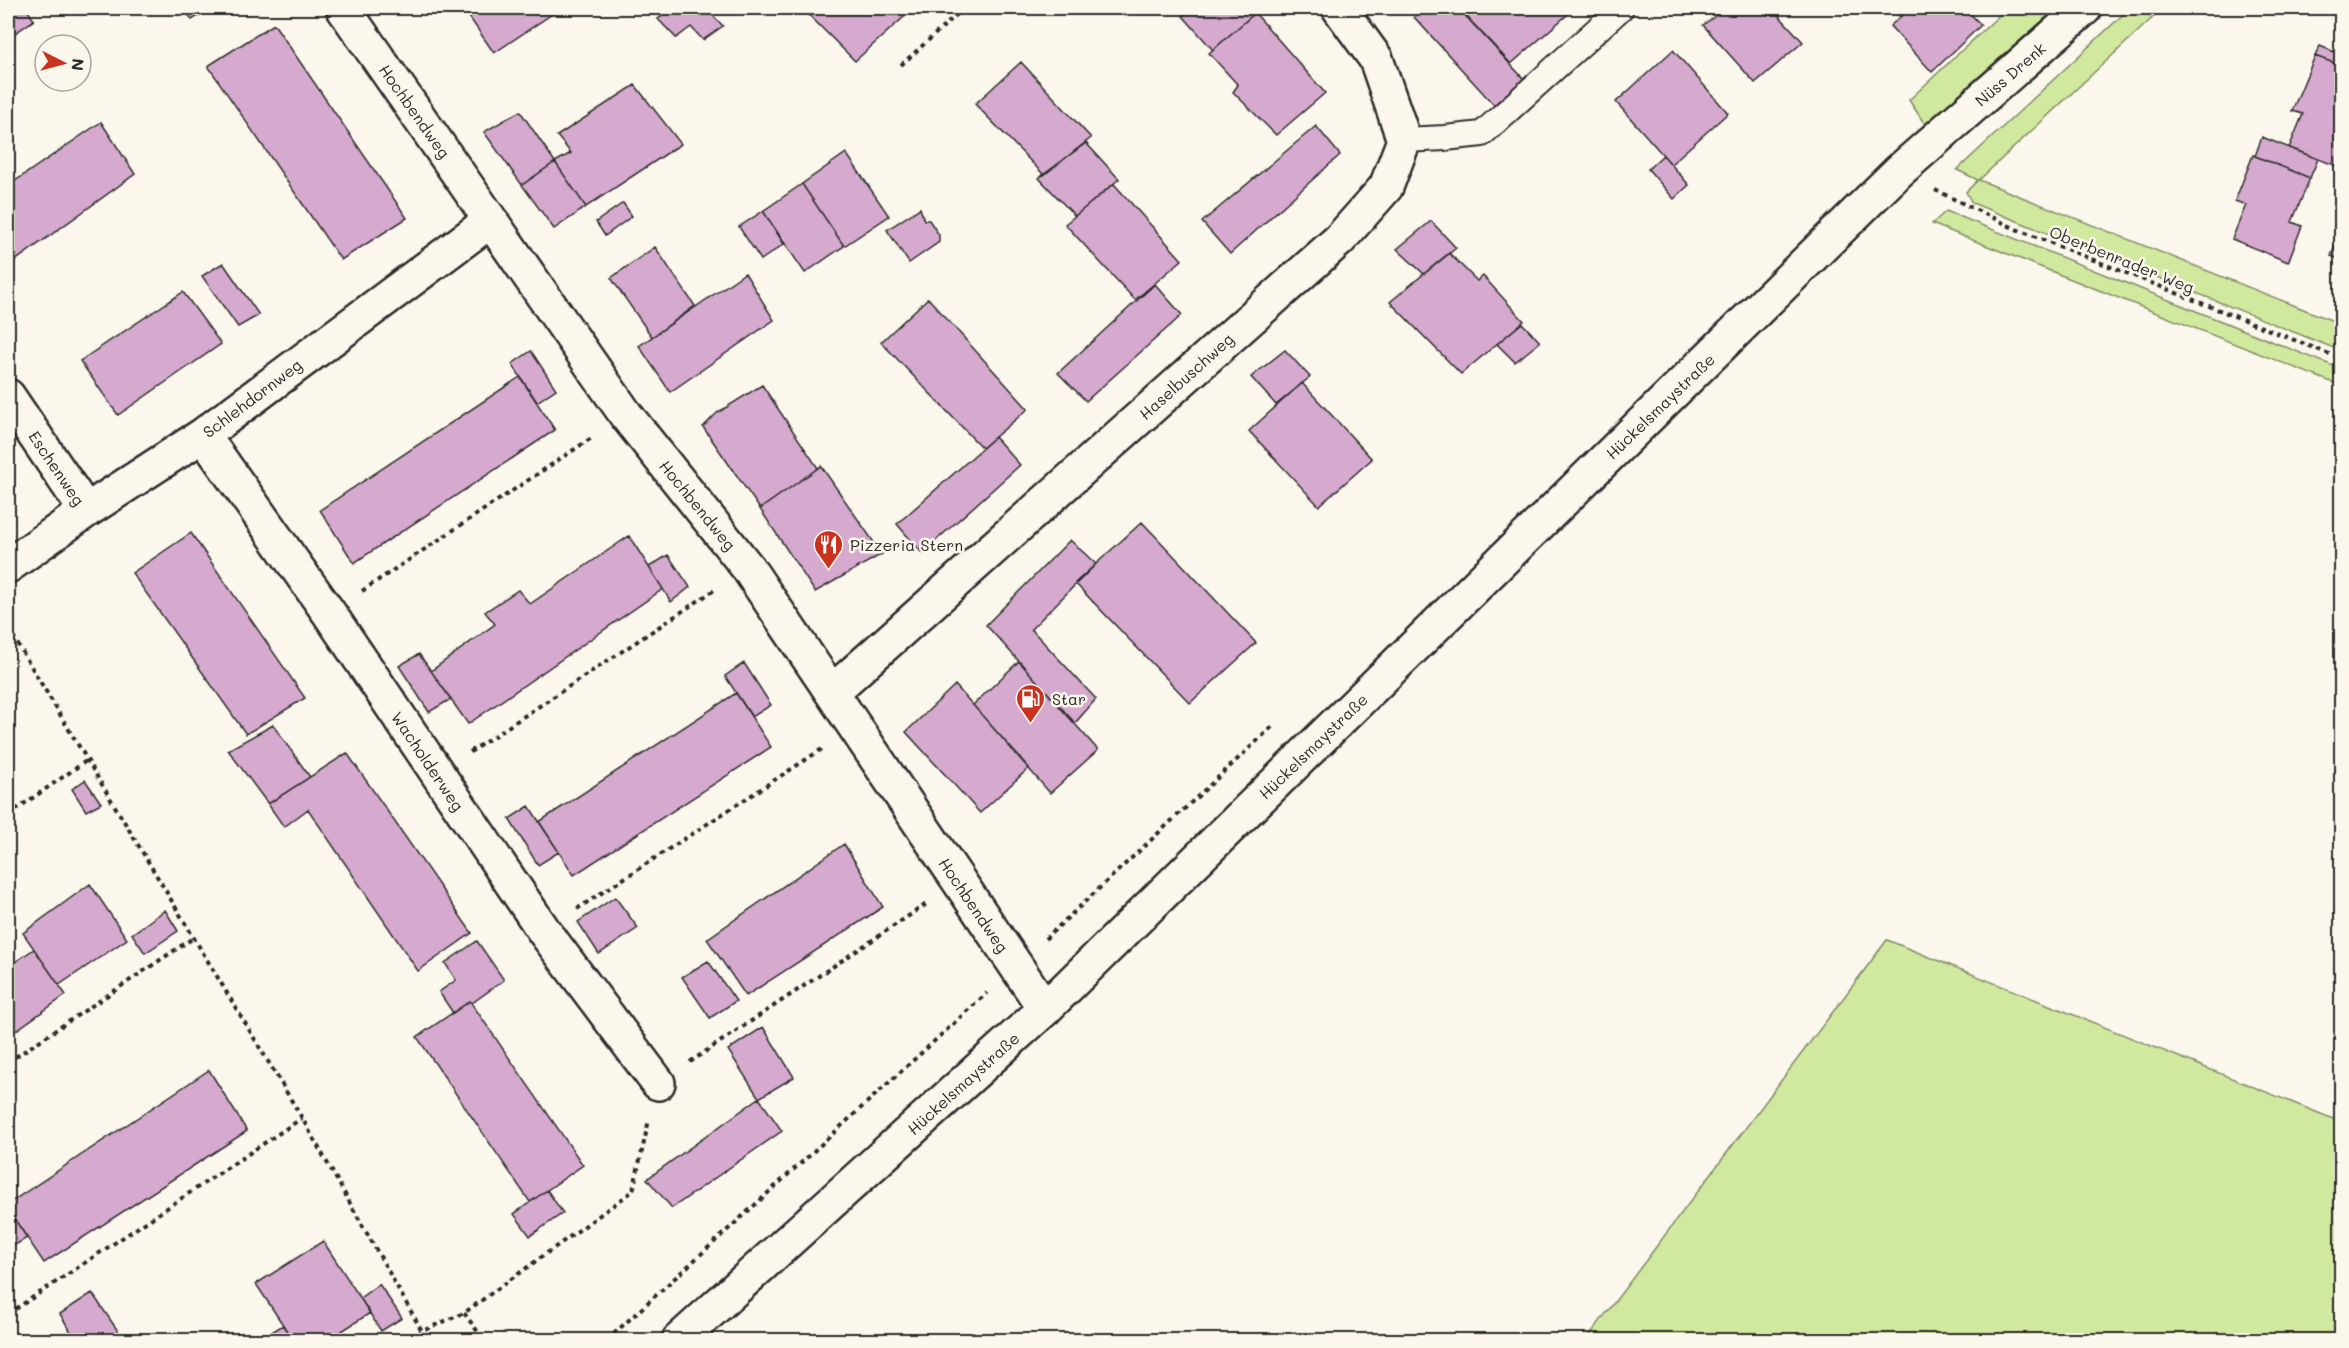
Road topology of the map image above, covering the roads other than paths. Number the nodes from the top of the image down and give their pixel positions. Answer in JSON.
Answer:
{"nodes":[{"id":1,"x":343,"y":8,"type":"edge"},
{"id":2,"x":1339,"y":8,"type":"edge"},
{"id":3,"x":1621,"y":8,"type":"edge"},
{"id":4,"x":2085,"y":8,"type":"edge"},
{"id":5,"x":1404,"y":140,"type":"junction"},
{"id":6,"x":1935,"y":140,"type":"joint"},
{"id":7,"x":490,"y":221,"type":"junction"},
{"id":8,"x":8,"y":396,"type":"edge"},
{"id":9,"x":203,"y":435,"type":"junction"},
{"id":10,"x":86,"y":511,"type":"junction"},
{"id":11,"x":8,"y":566,"type":"edge"},
{"id":12,"x":832,"y":692,"type":"junction"},
{"id":13,"x":1045,"y":1009,"type":"junction"},
{"id":14,"x":658,"y":1083,"type":"road end"},
{"id":15,"x":679,"y":1341,"type":"edge"}],
"edges":[{"from":1,"to":7,"type":"street","name":"Hochbendweg"},
{"from":2,"to":5,"type":"street"},
{"from":3,"to":5,"type":"lane"},
{"from":4,"to":6,"type":"street","name":"Nüss Drenk"},
{"from":5,"to":12,"type":"street","name":"Haselbuschweg"},
{"from":6,"to":13,"type":"street","name":"Hückelsmaystraße"},
{"from":7,"to":9,"type":"street","name":"Schlehdornweg"},
{"from":7,"to":12,"type":"street","name":"Hochbendweg"},
{"from":8,"to":10,"type":"street","name":"Eschenweg"},
{"from":9,"to":10,"type":"street","name":"Schlehdornweg"},
{"from":9,"to":14,"type":"street","name":"Wacholderweg"},
{"from":10,"to":11,"type":"street","name":"Schlehdornweg"},
{"from":12,"to":13,"type":"street","name":"Hochbendweg"},
{"from":13,"to":15,"type":"street","name":"Hückelsmaystraße"}]}
